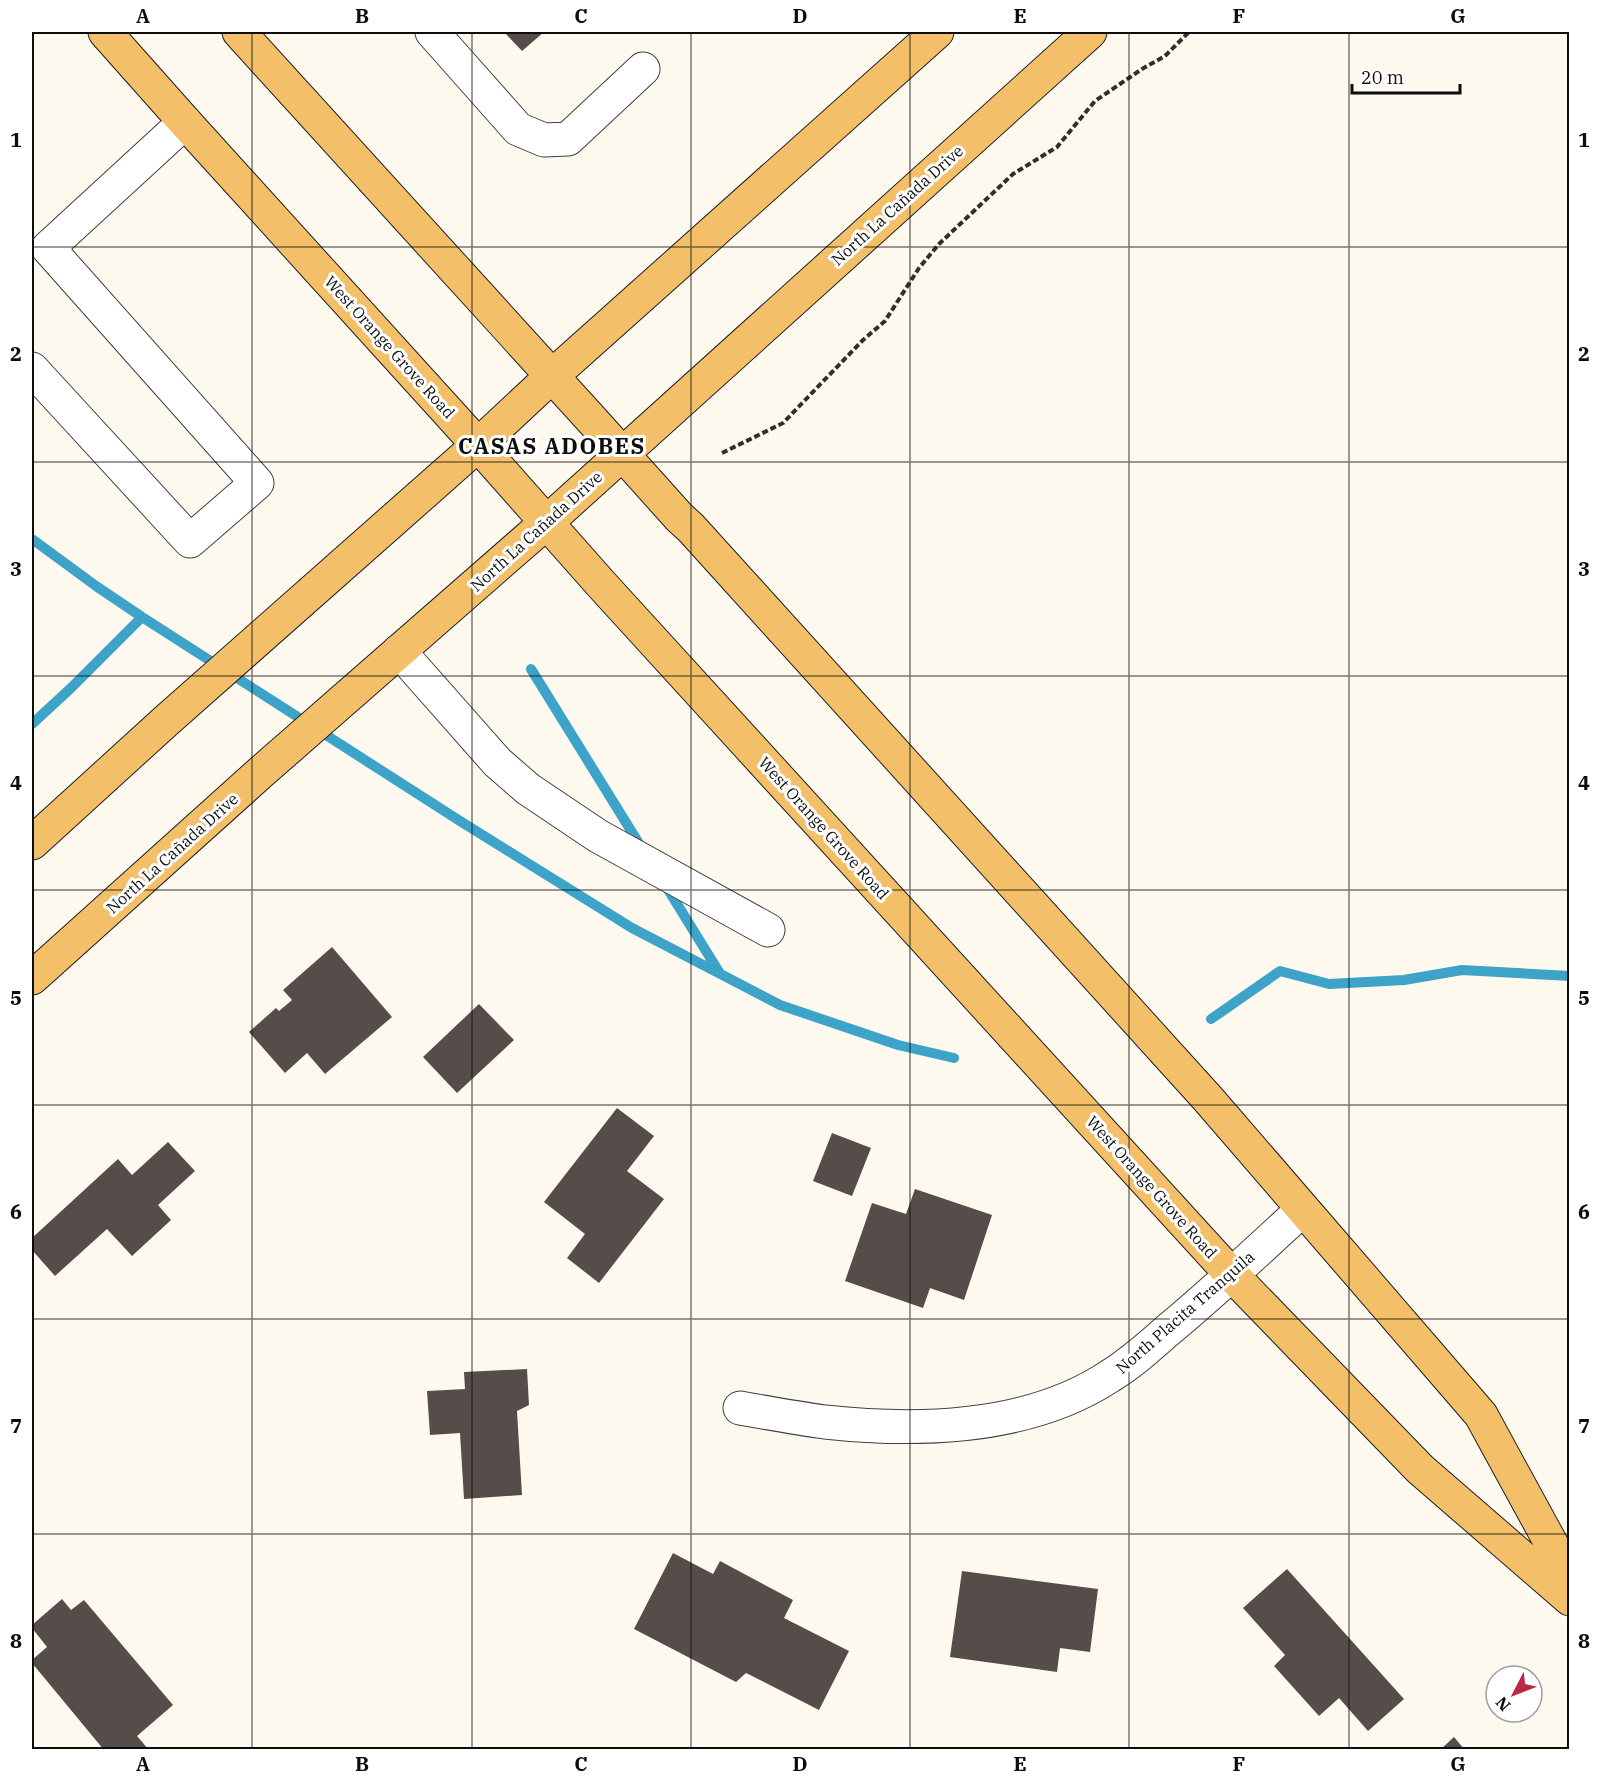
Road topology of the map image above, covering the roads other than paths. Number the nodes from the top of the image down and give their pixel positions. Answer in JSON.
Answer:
{"nodes":[{"id":1,"x":105,"y":32,"type":"edge"},
{"id":2,"x":432,"y":32,"type":"edge"},
{"id":3,"x":937,"y":32,"type":"edge"},
{"id":4,"x":1090,"y":32,"type":"edge"},
{"id":5,"x":250,"y":36,"type":"edge"},
{"id":6,"x":643,"y":69,"type":"dead end"},
{"id":7,"x":185,"y":122,"type":"junction"},
{"id":8,"x":37,"y":246,"type":"edge"},
{"id":9,"x":32,"y":369,"type":"edge"},
{"id":10,"x":552,"y":376,"type":"junction"},
{"id":11,"x":478,"y":445,"type":"junction"},
{"id":12,"x":622,"y":454,"type":"junction"},
{"id":13,"x":547,"y":522,"type":"junction"},
{"id":14,"x":399,"y":651,"type":"junction"},
{"id":15,"x":32,"y":843,"type":"edge"},
{"id":16,"x":768,"y":930,"type":"dead end"},
{"id":17,"x":32,"y":978,"type":"edge"},
{"id":18,"x":1302,"y":1210,"type":"junction"},
{"id":19,"x":1231,"y":1275,"type":"junction"},
{"id":20,"x":740,"y":1408,"type":"dead end"},
{"id":21,"x":1569,"y":1578,"type":"edge"},
{"id":22,"x":1569,"y":1599,"type":"edge"}],
"edges":[{"from":1,"to":7,"type":"main road","name":"West Orange Grove Road"},
{"from":2,"to":6,"type":"street"},
{"from":3,"to":10,"type":"main road"},
{"from":4,"to":12,"type":"main road","name":"North La Cañada Drive"},
{"from":5,"to":10,"type":"main road"},
{"from":7,"to":8,"type":"street"},
{"from":7,"to":11,"type":"main road","name":"West Orange Grove Road"},
{"from":8,"to":9,"type":"street"},
{"from":10,"to":11,"type":"main road"},
{"from":10,"to":12,"type":"main road"},
{"from":11,"to":13,"type":"main road","name":"West Orange Grove Road"},
{"from":11,"to":15,"type":"main road"},
{"from":12,"to":13,"type":"main road","name":"North La Cañada Drive"},
{"from":12,"to":18,"type":"main road"},
{"from":13,"to":14,"type":"main road","name":"North La Cañada Drive"},
{"from":13,"to":19,"type":"main road","name":"West Orange Grove Road"},
{"from":14,"to":16,"type":"street"},
{"from":14,"to":17,"type":"main road","name":"North La Cañada Drive"},
{"from":18,"to":19,"type":"street","name":"North Placita Tranquila"},
{"from":18,"to":21,"type":"main road"},
{"from":19,"to":20,"type":"street","name":"North Placita Tranquila"},
{"from":19,"to":22,"type":"main road","name":"West Orange Grove Road"}]}
